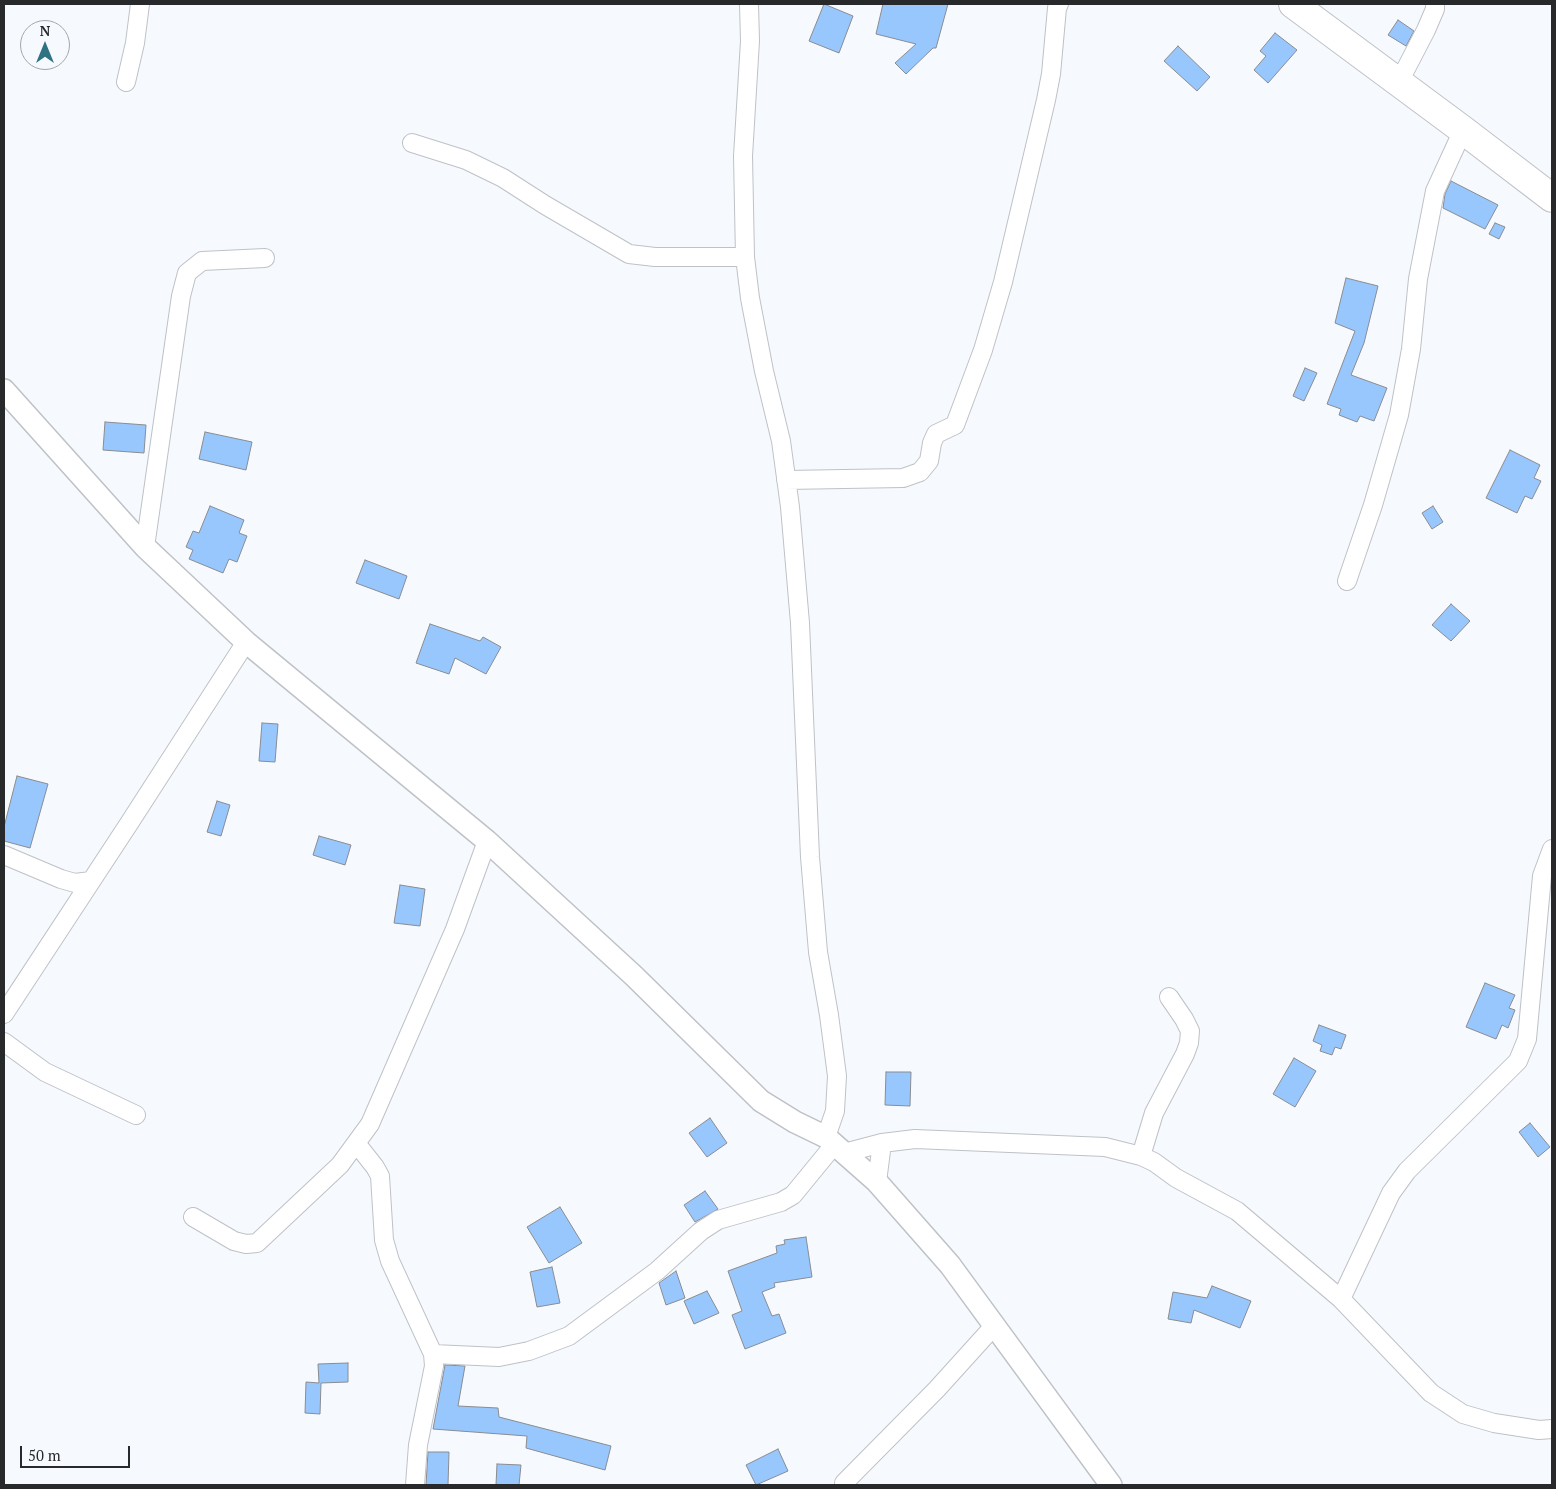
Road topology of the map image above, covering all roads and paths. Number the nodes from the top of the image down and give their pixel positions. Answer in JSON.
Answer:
{"nodes":[{"id":1,"x":140,"y":4,"type":"edge"},
{"id":2,"x":750,"y":4,"type":"edge"},
{"id":3,"x":1059,"y":4,"type":"edge"},
{"id":4,"x":1293,"y":4,"type":"edge"},
{"id":5,"x":1435,"y":4,"type":"edge"},
{"id":6,"x":126,"y":82,"type":"dead end"},
{"id":7,"x":1399,"y":82,"type":"junction"},
{"id":8,"x":1464,"y":130,"type":"junction"},
{"id":9,"x":412,"y":143,"type":"dead end"},
{"id":10,"x":1552,"y":198,"type":"edge"},
{"id":11,"x":745,"y":257,"type":"junction"},
{"id":12,"x":265,"y":258,"type":"dead end"},
{"id":13,"x":4,"y":390,"type":"edge"},
{"id":14,"x":786,"y":480,"type":"junction"},
{"id":15,"x":145,"y":547,"type":"junction"},
{"id":16,"x":1348,"y":581,"type":"dead end"},
{"id":17,"x":246,"y":642,"type":"junction"},
{"id":18,"x":487,"y":841,"type":"junction"},
{"id":19,"x":1552,"y":849,"type":"edge"},
{"id":20,"x":4,"y":855,"type":"edge"},
{"id":21,"x":91,"y":881,"type":"junction"},
{"id":22,"x":1169,"y":997,"type":"dead end"},
{"id":23,"x":4,"y":1014,"type":"edge"},
{"id":24,"x":4,"y":1042,"type":"edge"},
{"id":25,"x":136,"y":1115,"type":"dead end"},
{"id":26,"x":356,"y":1143,"type":"junction"},
{"id":27,"x":882,"y":1143,"type":"junction"},
{"id":28,"x":835,"y":1145,"type":"junction"},
{"id":29,"x":1141,"y":1156,"type":"junction"},
{"id":30,"x":877,"y":1182,"type":"junction"},
{"id":31,"x":193,"y":1217,"type":"dead end"},
{"id":32,"x":1341,"y":1300,"type":"junction"},
{"id":33,"x":994,"y":1326,"type":"junction"},
{"id":34,"x":433,"y":1354,"type":"junction"},
{"id":35,"x":1552,"y":1429,"type":"edge"},
{"id":36,"x":844,"y":1483,"type":"dead end"},
{"id":37,"x":415,"y":1485,"type":"edge"},
{"id":38,"x":1111,"y":1485,"type":"edge"}],
"edges":[{"from":1,"to":6,"type":"street"},
{"from":2,"to":11,"type":"street"},
{"from":3,"to":14,"type":"street"},
{"from":4,"to":7,"type":"main road"},
{"from":5,"to":7,"type":"street"},
{"from":7,"to":8,"type":"main road"},
{"from":8,"to":10,"type":"main road"},
{"from":8,"to":16,"type":"street"},
{"from":9,"to":11,"type":"street"},
{"from":11,"to":14,"type":"street"},
{"from":12,"to":15,"type":"street"},
{"from":13,"to":15,"type":"street"},
{"from":14,"to":28,"type":"street"},
{"from":15,"to":17,"type":"street"},
{"from":17,"to":18,"type":"street"},
{"from":17,"to":21,"type":"street"},
{"from":18,"to":26,"type":"street"},
{"from":18,"to":28,"type":"street"},
{"from":19,"to":32,"type":"street"},
{"from":20,"to":21,"type":"street"},
{"from":21,"to":23,"type":"street"},
{"from":22,"to":29,"type":"street"},
{"from":24,"to":25,"type":"street"},
{"from":26,"to":31,"type":"street"},
{"from":26,"to":34,"type":"street"},
{"from":27,"to":28,"type":"street"},
{"from":27,"to":29,"type":"street"},
{"from":27,"to":30,"type":"street"},
{"from":28,"to":30,"type":"street"},
{"from":28,"to":34,"type":"street"},
{"from":29,"to":32,"type":"street"},
{"from":30,"to":33,"type":"street"},
{"from":32,"to":35,"type":"street"},
{"from":33,"to":36,"type":"street"},
{"from":33,"to":38,"type":"street"},
{"from":34,"to":37,"type":"street"}]}
